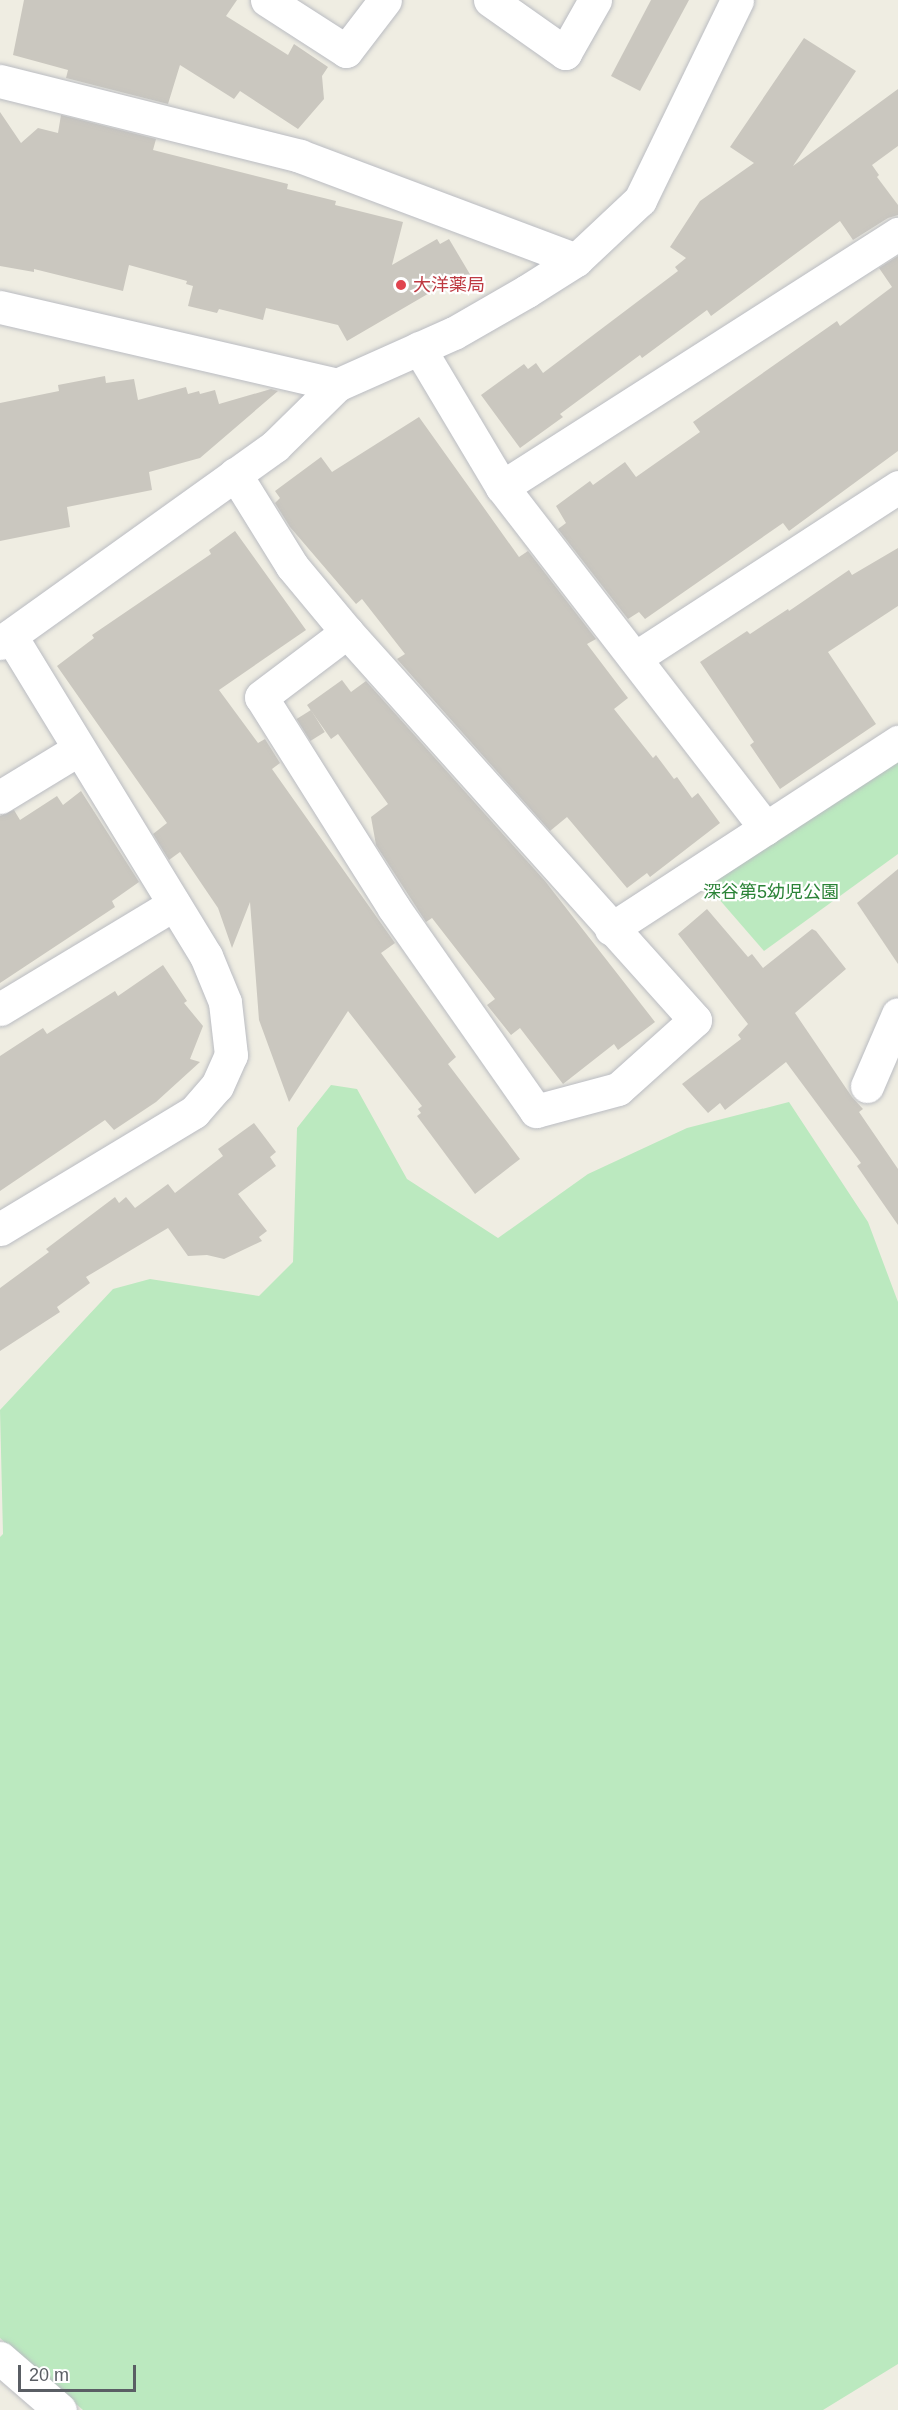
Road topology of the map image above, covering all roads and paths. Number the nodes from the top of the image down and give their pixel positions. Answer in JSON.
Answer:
{"nodes":[{"id":1,"x":267,"y":0,"type":"edge"},
{"id":2,"x":385,"y":0,"type":"edge"},
{"id":3,"x":490,"y":0,"type":"edge"},
{"id":4,"x":596,"y":0,"type":"edge"},
{"id":5,"x":736,"y":0,"type":"edge"},
{"id":6,"x":0,"y":81,"type":"edge"},
{"id":7,"x":898,"y":234,"type":"edge"},
{"id":8,"x":576,"y":260,"type":"junction"},
{"id":9,"x":0,"y":307,"type":"edge"},
{"id":10,"x":419,"y":348,"type":"junction"},
{"id":11,"x":337,"y":385,"type":"junction"},
{"id":12,"x":235,"y":474,"type":"junction"},
{"id":13,"x":502,"y":487,"type":"junction"},
{"id":14,"x":898,"y":487,"type":"edge"},
{"id":15,"x":347,"y":632,"type":"junction"},
{"id":16,"x":6,"y":639,"type":"edge"},
{"id":17,"x":635,"y":658,"type":"junction"},
{"id":18,"x":898,"y":742,"type":"edge"},
{"id":19,"x":80,"y":748,"type":"junction"},
{"id":20,"x":0,"y":797,"type":"edge"},
{"id":21,"x":766,"y":828,"type":"junction"},
{"id":22,"x":174,"y":904,"type":"junction"},
{"id":23,"x":611,"y":929,"type":"junction"},
{"id":24,"x":0,"y":1010,"type":"edge"},
{"id":25,"x":898,"y":1014,"type":"edge"},
{"id":26,"x":867,"y":1086,"type":"dead end"},
{"id":27,"x":0,"y":1228,"type":"edge"},
{"id":28,"x":0,"y":2358,"type":"edge"},
{"id":29,"x":60,"y":2410,"type":"edge"}],
"edges":[{"from":1,"to":2,"type":"street"},
{"from":3,"to":4,"type":"street"},
{"from":5,"to":8,"type":"street"},
{"from":6,"to":8,"type":"street"},
{"from":7,"to":13,"type":"street"},
{"from":8,"to":10,"type":"street"},
{"from":9,"to":11,"type":"street"},
{"from":10,"to":11,"type":"street"},
{"from":10,"to":13,"type":"street"},
{"from":11,"to":12,"type":"street"},
{"from":12,"to":15,"type":"street"},
{"from":12,"to":16,"type":"street"},
{"from":13,"to":17,"type":"street"},
{"from":14,"to":17,"type":"street"},
{"from":15,"to":23,"type":"street"},
{"from":15,"to":23,"type":"street"},
{"from":16,"to":19,"type":"street"},
{"from":17,"to":21,"type":"street"},
{"from":18,"to":21,"type":"street"},
{"from":19,"to":20,"type":"street"},
{"from":19,"to":22,"type":"street"},
{"from":21,"to":23,"type":"street"},
{"from":22,"to":24,"type":"street"},
{"from":22,"to":27,"type":"street"},
{"from":25,"to":26,"type":"street"},
{"from":28,"to":29,"type":"street"}]}
